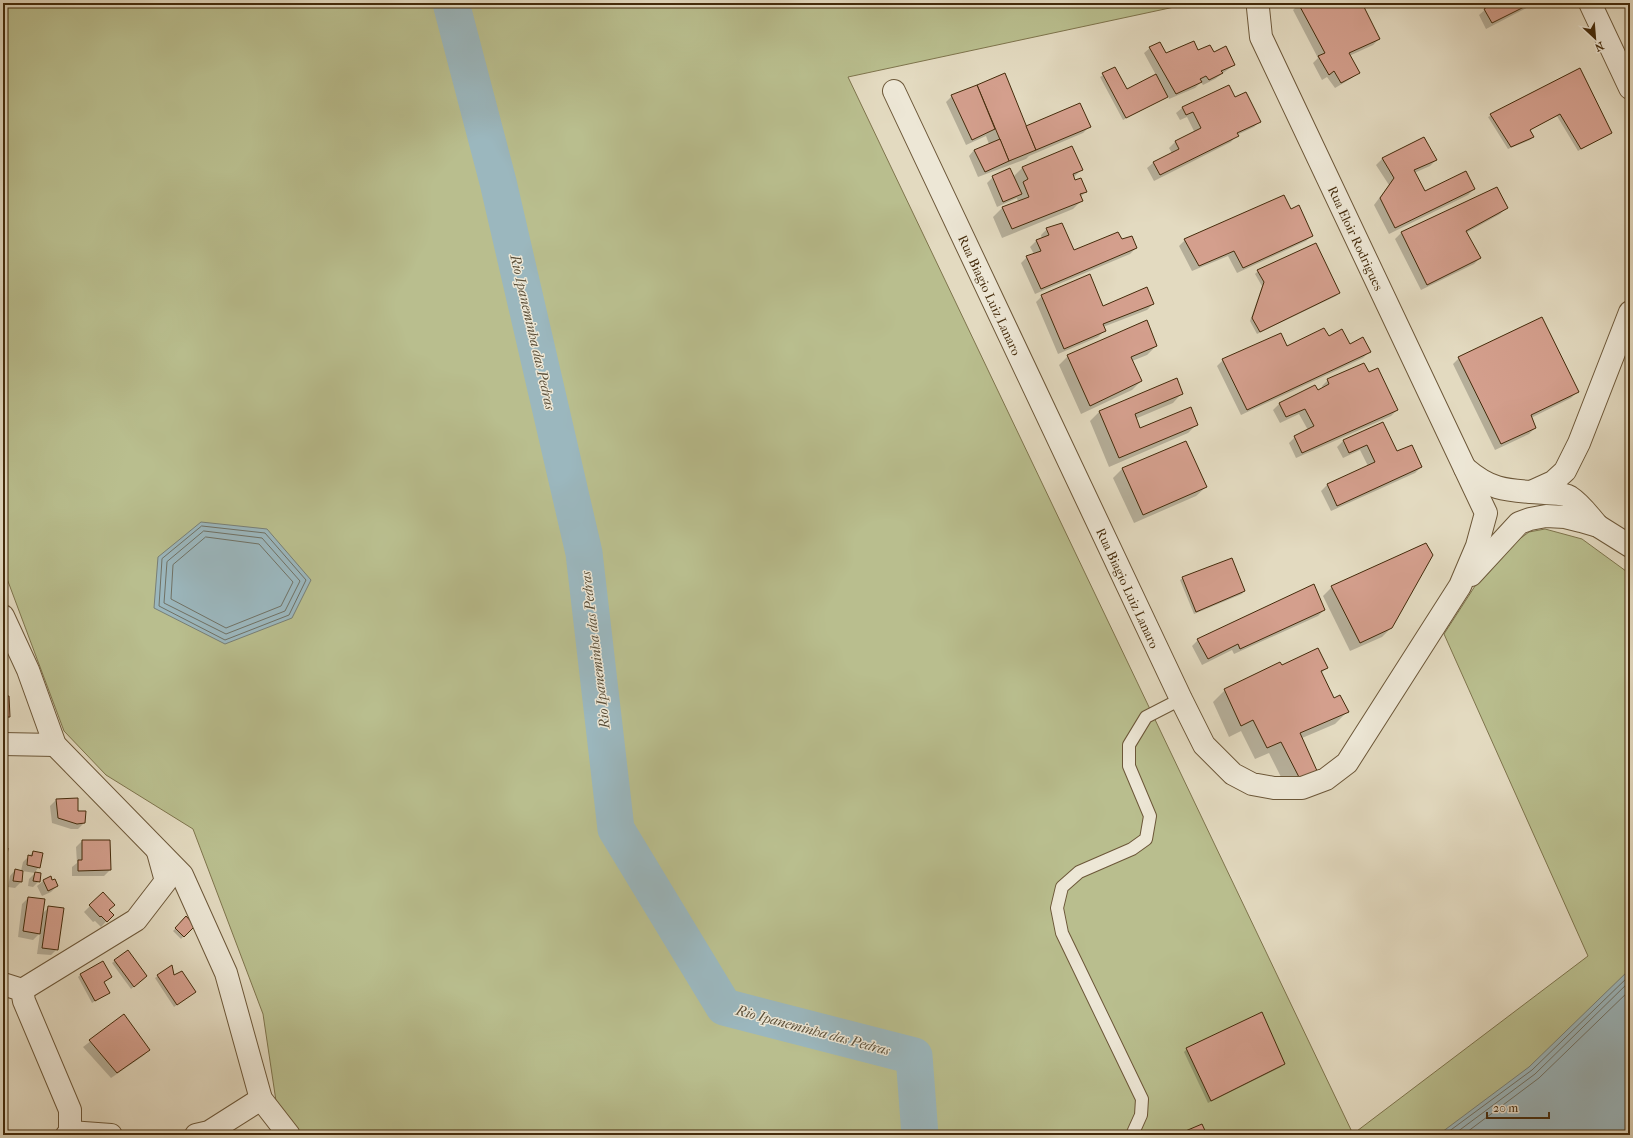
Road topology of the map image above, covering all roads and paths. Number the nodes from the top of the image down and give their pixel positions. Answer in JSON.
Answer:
{"nodes":[{"id":1,"x":1590,"y":3,"type":"edge"},
{"id":2,"x":1258,"y":8,"type":"dead end"},
{"id":3,"x":1630,"y":88,"type":"edge"},
{"id":4,"x":894,"y":91,"type":"dead end"},
{"id":5,"x":1630,"y":312,"type":"edge"},
{"id":6,"x":1579,"y":443,"type":"junction"},
{"id":7,"x":1463,"y":466,"type":"junction"},
{"id":8,"x":1506,"y":491,"type":"junction"},
{"id":9,"x":1532,"y":492,"type":"junction"},
{"id":10,"x":1486,"y":512,"type":"junction"},
{"id":11,"x":1591,"y":518,"type":"junction"},
{"id":12,"x":1518,"y":523,"type":"junction"},
{"id":13,"x":1630,"y":546,"type":"edge"},
{"id":14,"x":1460,"y":586,"type":"junction"},
{"id":15,"x":3,"y":616,"type":"edge"},
{"id":16,"x":1181,"y":699,"type":"junction"},
{"id":17,"x":3,"y":744,"type":"edge"},
{"id":18,"x":55,"y":745,"type":"junction"},
{"id":19,"x":158,"y":851,"type":"junction"},
{"id":20,"x":13,"y":987,"type":"edge"},
{"id":21,"x":261,"y":1099,"type":"junction"},
{"id":22,"x":69,"y":1133,"type":"edge"},
{"id":23,"x":111,"y":1135,"type":"edge"},
{"id":24,"x":196,"y":1135,"type":"edge"},
{"id":25,"x":289,"y":1135,"type":"edge"},
{"id":26,"x":1132,"y":1135,"type":"edge"}],
"edges":[{"from":1,"to":3,"type":"street"},
{"from":2,"to":7,"type":"street","name":"Rua Eloir Rodrigues"},
{"from":4,"to":16,"type":"street","name":"Rua Biagio Luiz Lanaro"},
{"from":5,"to":6,"type":"street"},
{"from":6,"to":9,"type":"street"},
{"from":6,"to":11,"type":"street"},
{"from":7,"to":8,"type":"street","name":"Rua Eloir Rodrigues"},
{"from":7,"to":10,"type":"street","name":"Rua Eloir Rodrigues"},
{"from":8,"to":9,"type":"street"},
{"from":8,"to":10,"type":"street"},
{"from":8,"to":12,"type":"street"},
{"from":9,"to":11,"type":"street"},
{"from":10,"to":12,"type":"street"},
{"from":10,"to":14,"type":"street","name":"Rua Biagio Luiz Lanaro"},
{"from":11,"to":12,"type":"street"},
{"from":11,"to":13,"type":"street"},
{"from":12,"to":14,"type":"street","name":"Rua Biagio Luiz Lanaro"},
{"from":14,"to":16,"type":"street","name":"Rua Biagio Luiz Lanaro"},
{"from":15,"to":18,"type":"street"},
{"from":16,"to":26,"type":"lane"},
{"from":17,"to":18,"type":"street"},
{"from":18,"to":19,"type":"street"},
{"from":19,"to":20,"type":"street"},
{"from":19,"to":21,"type":"street"},
{"from":20,"to":22,"type":"street"},
{"from":21,"to":24,"type":"street"},
{"from":21,"to":25,"type":"street"},
{"from":22,"to":23,"type":"street"}]}
